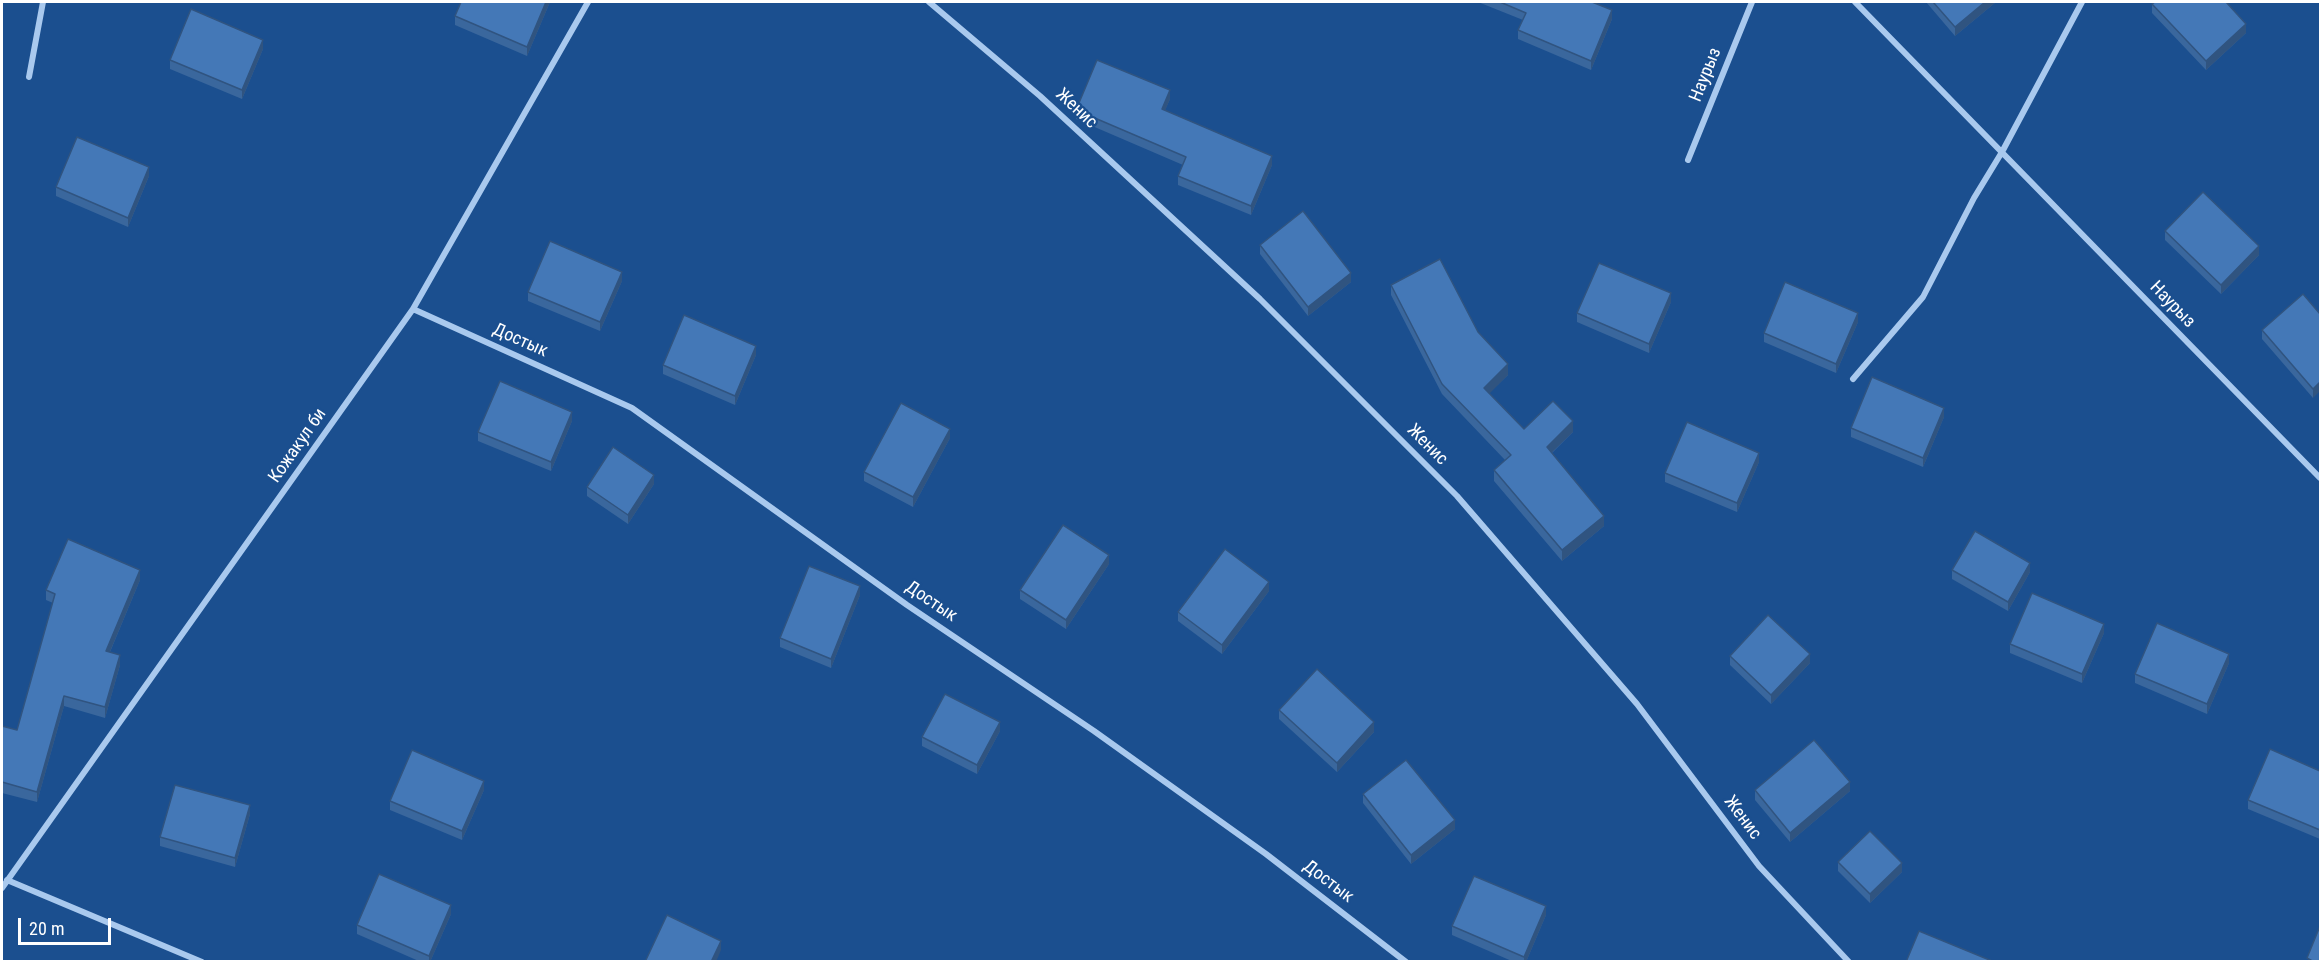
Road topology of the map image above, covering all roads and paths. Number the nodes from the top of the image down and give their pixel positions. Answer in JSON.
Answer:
{"nodes":[{"id":1,"x":43,"y":2,"type":"edge"},
{"id":2,"x":588,"y":2,"type":"edge"},
{"id":3,"x":929,"y":2,"type":"edge"},
{"id":4,"x":1752,"y":2,"type":"edge"},
{"id":5,"x":1855,"y":2,"type":"edge"},
{"id":6,"x":2082,"y":2,"type":"edge"},
{"id":7,"x":29,"y":77,"type":"dead end"},
{"id":8,"x":2002,"y":152,"type":"junction"},
{"id":9,"x":1688,"y":160,"type":"dead end"},
{"id":10,"x":413,"y":309,"type":"junction"},
{"id":11,"x":1853,"y":379,"type":"dead end"},
{"id":12,"x":2320,"y":478,"type":"edge"},
{"id":13,"x":7,"y":880,"type":"junction"},
{"id":14,"x":2,"y":888,"type":"edge"},
{"id":15,"x":202,"y":962,"type":"edge"},
{"id":16,"x":1406,"y":962,"type":"edge"},
{"id":17,"x":1850,"y":962,"type":"edge"}],
"edges":[{"from":1,"to":7,"type":"street"},
{"from":2,"to":10,"type":"street","name":"Кожакул би"},
{"from":3,"to":17,"type":"street","name":"Женис"},
{"from":4,"to":9,"type":"street","name":"Наурыз"},
{"from":5,"to":8,"type":"street","name":"Наурыз"},
{"from":6,"to":8,"type":"street"},
{"from":8,"to":11,"type":"street"},
{"from":8,"to":12,"type":"street","name":"Наурыз"},
{"from":10,"to":13,"type":"street","name":"Кожакул би"},
{"from":10,"to":16,"type":"street","name":"Достык"},
{"from":13,"to":14,"type":"street","name":"Кожакул би"},
{"from":13,"to":15,"type":"street"}]}
